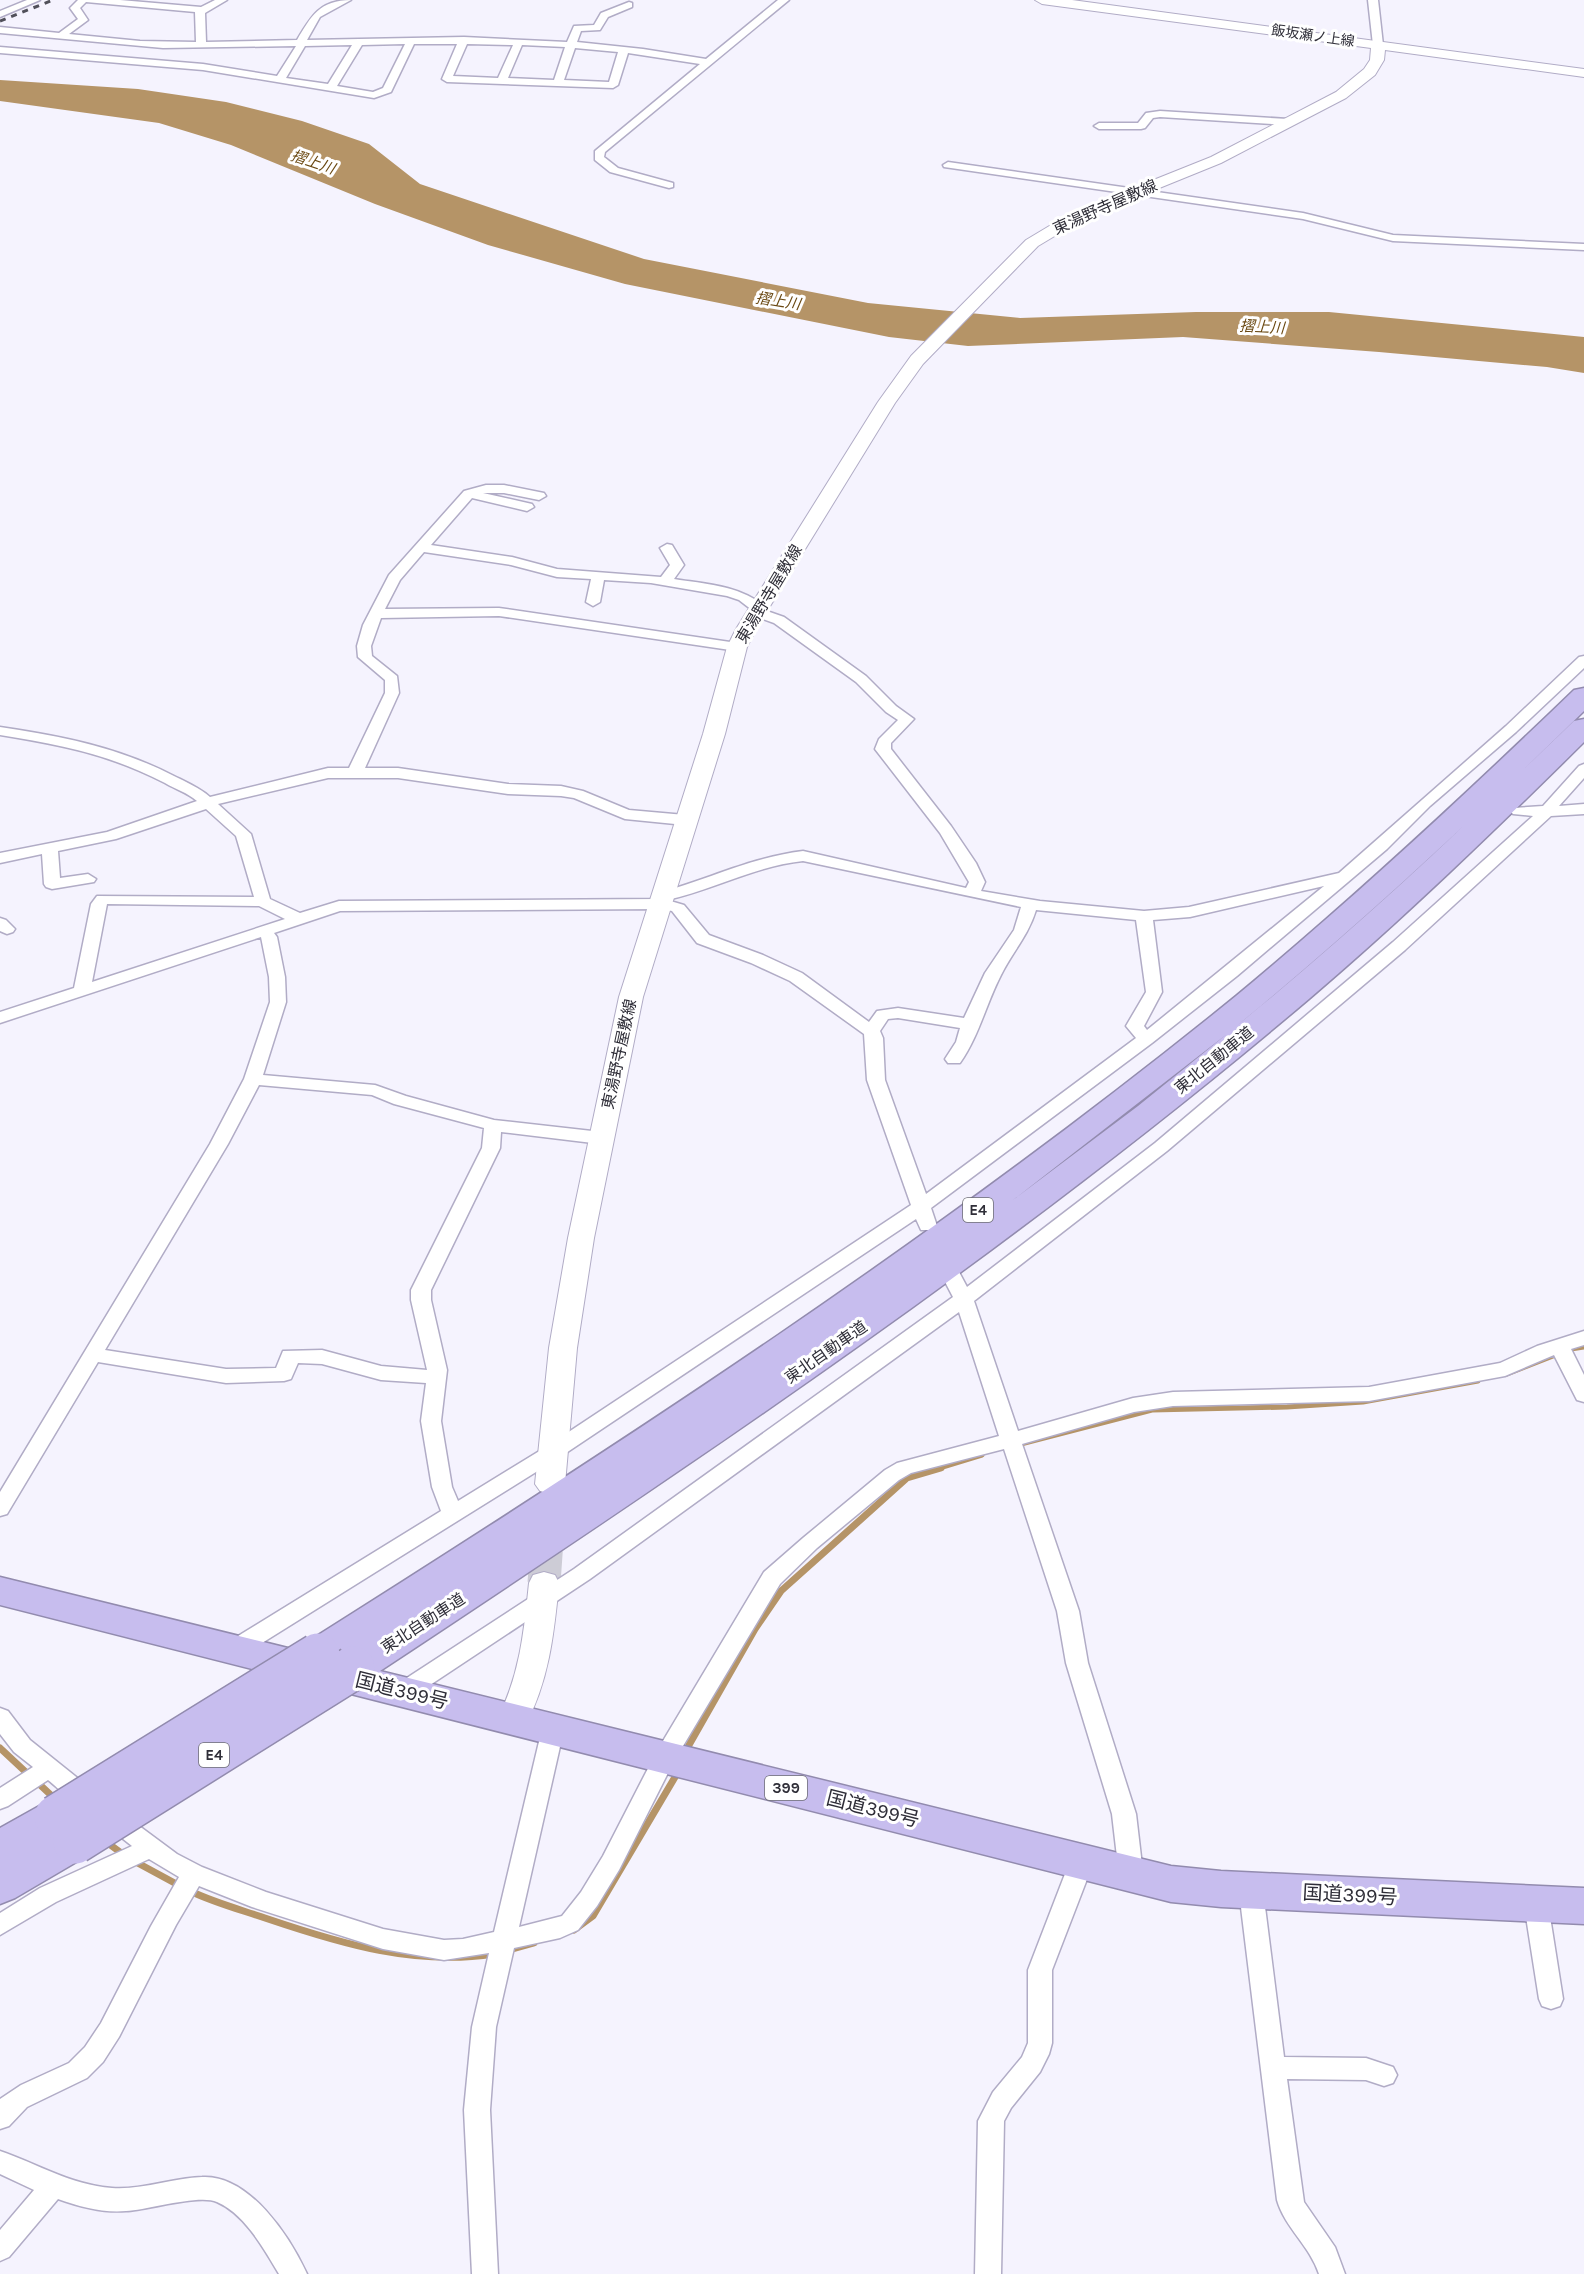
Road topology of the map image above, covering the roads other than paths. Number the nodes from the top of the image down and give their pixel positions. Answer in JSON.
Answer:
{"nodes":[{"id":1,"x":35,"y":0,"type":"edge"},
{"id":2,"x":83,"y":0,"type":"edge"},
{"id":3,"x":88,"y":0,"type":"edge"},
{"id":4,"x":222,"y":0,"type":"edge"},
{"id":5,"x":346,"y":0,"type":"edge"},
{"id":6,"x":784,"y":0,"type":"edge"},
{"id":7,"x":1042,"y":0,"type":"edge"},
{"id":8,"x":1373,"y":0,"type":"edge"},
{"id":9,"x":629,"y":5,"type":"dead end"},
{"id":10,"x":203,"y":10,"type":"junction"},
{"id":11,"x":0,"y":14,"type":"edge"},
{"id":12,"x":0,"y":30,"type":"edge"},
{"id":13,"x":61,"y":36,"type":"junction"},
{"id":14,"x":77,"y":37,"type":"junction"},
{"id":15,"x":464,"y":40,"type":"junction"},
{"id":16,"x":411,"y":41,"type":"junction"},
{"id":17,"x":519,"y":41,"type":"junction"},
{"id":18,"x":302,"y":42,"type":"junction"},
{"id":19,"x":248,"y":43,"type":"junction"},
{"id":20,"x":358,"y":43,"type":"junction"},
{"id":21,"x":197,"y":45,"type":"junction"},
{"id":22,"x":572,"y":45,"type":"junction"},
{"id":23,"x":1378,"y":45,"type":"junction"},
{"id":24,"x":0,"y":50,"type":"edge"},
{"id":25,"x":624,"y":50,"type":"junction"},
{"id":26,"x":57,"y":55,"type":"junction"},
{"id":27,"x":237,"y":62,"type":"junction"},
{"id":28,"x":708,"y":62,"type":"junction"},
{"id":29,"x":179,"y":64,"type":"junction"},
{"id":30,"x":1584,"y":73,"type":"edge"},
{"id":31,"x":280,"y":80,"type":"junction"},
{"id":32,"x":502,"y":81,"type":"junction"},
{"id":33,"x":558,"y":82,"type":"junction"},
{"id":34,"x":331,"y":88,"type":"junction"},
{"id":35,"x":1288,"y":122,"type":"junction"},
{"id":36,"x":1099,"y":126,"type":"dead end"},
{"id":37,"x":948,"y":165,"type":"dead end"},
{"id":38,"x":669,"y":185,"type":"dead end"},
{"id":39,"x":1137,"y":192,"type":"junction"},
{"id":40,"x":1584,"y":248,"type":"edge"},
{"id":41,"x":469,"y":494,"type":"junction"},
{"id":42,"x":539,"y":496,"type":"dead end"},
{"id":43,"x":527,"y":507,"type":"dead end"},
{"id":44,"x":423,"y":548,"type":"junction"},
{"id":45,"x":667,"y":548,"type":"dead end"},
{"id":46,"x":598,"y":577,"type":"junction"},
{"id":47,"x":664,"y":582,"type":"junction"},
{"id":48,"x":593,"y":602,"type":"dead end"},
{"id":49,"x":758,"y":610,"type":"junction"},
{"id":50,"x":375,"y":614,"type":"junction"},
{"id":51,"x":737,"y":647,"type":"junction"},
{"id":52,"x":1584,"y":660,"type":"edge"},
{"id":53,"x":1584,"y":696,"type":"edge"},
{"id":54,"x":1584,"y":727,"type":"edge"},
{"id":55,"x":0,"y":731,"type":"edge"},
{"id":56,"x":1584,"y":769,"type":"edge"},
{"id":57,"x":355,"y":772,"type":"junction"},
{"id":58,"x":208,"y":802,"type":"junction"},
{"id":59,"x":1425,"y":803,"type":"junction"},
{"id":60,"x":1445,"y":807,"type":"dead end"},
{"id":61,"x":1584,"y":809,"type":"edge"},
{"id":62,"x":1518,"y":811,"type":"dead end"},
{"id":63,"x":1546,"y":812,"type":"junction"},
{"id":64,"x":685,"y":820,"type":"junction"},
{"id":65,"x":50,"y":849,"type":"junction"},
{"id":66,"x":0,"y":858,"type":"edge"},
{"id":67,"x":1344,"y":877,"type":"junction"},
{"id":68,"x":88,"y":879,"type":"dead end"},
{"id":69,"x":972,"y":894,"type":"junction"},
{"id":70,"x":663,"y":900,"type":"junction"},
{"id":71,"x":262,"y":901,"type":"junction"},
{"id":72,"x":1030,"y":904,"type":"junction"},
{"id":73,"x":1144,"y":916,"type":"junction"},
{"id":74,"x":299,"y":919,"type":"junction"},
{"id":75,"x":265,"y":932,"type":"junction"},
{"id":76,"x":82,"y":991,"type":"junction"},
{"id":77,"x":0,"y":1017,"type":"edge"},
{"id":78,"x":970,"y":1024,"type":"junction"},
{"id":79,"x":871,"y":1031,"type":"junction"},
{"id":80,"x":1146,"y":1039,"type":"junction"},
{"id":81,"x":954,"y":1059,"type":"dead end"},
{"id":82,"x":253,"y":1079,"type":"junction"},
{"id":83,"x":493,"y":1125,"type":"junction"},
{"id":84,"x":601,"y":1138,"type":"junction"},
{"id":85,"x":922,"y":1206,"type":"junction"},
{"id":86,"x":928,"y":1226,"type":"dead end"},
{"id":87,"x":952,"y":1276,"type":"dead end"},
{"id":88,"x":964,"y":1299,"type":"junction"},
{"id":89,"x":1584,"y":1338,"type":"edge"},
{"id":90,"x":1562,"y":1350,"type":"junction"},
{"id":91,"x":93,"y":1355,"type":"junction"},
{"id":92,"x":436,"y":1377,"type":"junction"},
{"id":93,"x":1584,"y":1395,"type":"edge"},
{"id":94,"x":1012,"y":1447,"type":"junction"},
{"id":95,"x":554,"y":1452,"type":"junction"},
{"id":96,"x":550,"y":1484,"type":"dead end"},
{"id":97,"x":0,"y":1509,"type":"edge"},
{"id":98,"x":453,"y":1514,"type":"junction"},
{"id":99,"x":544,"y":1590,"type":"junction"},
{"id":100,"x":0,"y":1591,"type":"edge"},
{"id":101,"x":233,"y":1650,"type":"junction"},
{"id":102,"x":336,"y":1661,"type":"junction"},
{"id":103,"x":404,"y":1691,"type":"junction"},
{"id":104,"x":0,"y":1718,"type":"edge"},
{"id":105,"x":513,"y":1719,"type":"junction"},
{"id":106,"x":553,"y":1729,"type":"junction"},
{"id":107,"x":665,"y":1757,"type":"junction"},
{"id":108,"x":39,"y":1775,"type":"junction"},
{"id":109,"x":0,"y":1800,"type":"edge"},
{"id":110,"x":65,"y":1829,"type":"junction"},
{"id":111,"x":0,"y":1849,"type":"edge"},
{"id":112,"x":146,"y":1850,"type":"junction"},
{"id":113,"x":1082,"y":1861,"type":"junction"},
{"id":114,"x":1131,"y":1874,"type":"junction"},
{"id":115,"x":188,"y":1883,"type":"junction"},
{"id":116,"x":0,"y":1886,"type":"edge"},
{"id":117,"x":1251,"y":1891,"type":"junction"},
{"id":118,"x":1536,"y":1904,"type":"junction"},
{"id":119,"x":1584,"y":1906,"type":"edge"},
{"id":120,"x":0,"y":1925,"type":"edge"},
{"id":121,"x":501,"y":1951,"type":"junction"},
{"id":122,"x":1551,"y":1999,"type":"dead end"},
{"id":123,"x":1274,"y":2068,"type":"junction"},
{"id":124,"x":1384,"y":2075,"type":"dead end"},
{"id":125,"x":0,"y":2118,"type":"edge"},
{"id":126,"x":0,"y":2162,"type":"edge"},
{"id":127,"x":52,"y":2186,"type":"junction"},
{"id":128,"x":0,"y":2249,"type":"edge"},
{"id":129,"x":294,"y":2274,"type":"edge"},
{"id":130,"x":485,"y":2274,"type":"edge"},
{"id":131,"x":988,"y":2274,"type":"edge"},
{"id":132,"x":1332,"y":2274,"type":"edge"}],
"edges":[{"from":1,"to":11,"type":"street"},
{"from":2,"to":13,"type":"street"},
{"from":3,"to":10,"type":"street"},
{"from":4,"to":10,"type":"street"},
{"from":5,"to":18,"type":"street"},
{"from":6,"to":28,"type":"street"},
{"from":7,"to":23,"type":"main road","name":"飯坂瀬ノ上線"},
{"from":8,"to":23,"type":"street"},
{"from":9,"to":22,"type":"street"},
{"from":10,"to":21,"type":"street"},
{"from":12,"to":13,"type":"street"},
{"from":13,"to":14,"type":"street"},
{"from":14,"to":21,"type":"street"},
{"from":14,"to":26,"type":"street"},
{"from":15,"to":16,"type":"street"},
{"from":15,"to":17,"type":"street"},
{"from":15,"to":32,"type":"street"},
{"from":16,"to":20,"type":"street"},
{"from":16,"to":34,"type":"street"},
{"from":17,"to":22,"type":"street"},
{"from":17,"to":32,"type":"street"},
{"from":18,"to":19,"type":"street"},
{"from":18,"to":20,"type":"street"},
{"from":18,"to":31,"type":"street"},
{"from":19,"to":21,"type":"street"},
{"from":19,"to":27,"type":"street"},
{"from":20,"to":34,"type":"street"},
{"from":21,"to":29,"type":"street"},
{"from":22,"to":25,"type":"street"},
{"from":22,"to":33,"type":"street"},
{"from":23,"to":30,"type":"main road","name":"飯坂瀬ノ上線"},
{"from":23,"to":35,"type":"main road","name":"東湯野寺屋敷線"},
{"from":24,"to":26,"type":"street"},
{"from":25,"to":28,"type":"street"},
{"from":25,"to":33,"type":"street"},
{"from":26,"to":29,"type":"street"},
{"from":27,"to":29,"type":"street"},
{"from":27,"to":31,"type":"street"},
{"from":28,"to":38,"type":"street"},
{"from":31,"to":34,"type":"street"},
{"from":32,"to":33,"type":"street"},
{"from":35,"to":36,"type":"street"},
{"from":35,"to":39,"type":"main road","name":"東湯野寺屋敷線"},
{"from":37,"to":39,"type":"street"},
{"from":39,"to":40,"type":"street"},
{"from":39,"to":49,"type":"main road","name":"東湯野寺屋敷線"},
{"from":41,"to":42,"type":"street"},
{"from":41,"to":43,"type":"street"},
{"from":41,"to":44,"type":"street"},
{"from":44,"to":46,"type":"street"},
{"from":44,"to":50,"type":"street"},
{"from":45,"to":47,"type":"street"},
{"from":46,"to":47,"type":"street"},
{"from":46,"to":48,"type":"street"},
{"from":47,"to":49,"type":"street"},
{"from":49,"to":51,"type":"main road","name":"東湯野寺屋敷線"},
{"from":49,"to":69,"type":"street"},
{"from":50,"to":51,"type":"street"},
{"from":50,"to":57,"type":"street"},
{"from":51,"to":64,"type":"main road","name":"東湯野寺屋敷線"},
{"from":52,"to":59,"type":"street"},
{"from":53,"to":102,"type":"highway","name":"東北自動車道","number":"E4"},
{"from":54,"to":102,"type":"highway","name":"東北自動車道","number":"E4"},
{"from":55,"to":58,"type":"street"},
{"from":56,"to":63,"type":"street"},
{"from":57,"to":58,"type":"street"},
{"from":57,"to":64,"type":"street"},
{"from":58,"to":65,"type":"street"},
{"from":58,"to":71,"type":"street"},
{"from":59,"to":60,"type":"street"},
{"from":59,"to":67,"type":"street"},
{"from":61,"to":63,"type":"street"},
{"from":62,"to":63,"type":"street"},
{"from":63,"to":88,"type":"street"},
{"from":64,"to":70,"type":"main road","name":"東湯野寺屋敷線"},
{"from":65,"to":66,"type":"street"},
{"from":65,"to":68,"type":"street"},
{"from":67,"to":73,"type":"street"},
{"from":67,"to":80,"type":"street"},
{"from":69,"to":70,"type":"street"},
{"from":69,"to":72,"type":"street"},
{"from":70,"to":74,"type":"street"},
{"from":70,"to":79,"type":"street"},
{"from":70,"to":84,"type":"main road","name":"東湯野寺屋敷線"},
{"from":71,"to":74,"type":"street"},
{"from":71,"to":76,"type":"street"},
{"from":72,"to":73,"type":"street"},
{"from":72,"to":78,"type":"street"},
{"from":73,"to":80,"type":"street"},
{"from":74,"to":75,"type":"street"},
{"from":75,"to":76,"type":"street"},
{"from":75,"to":82,"type":"street"},
{"from":76,"to":77,"type":"street"},
{"from":78,"to":79,"type":"street"},
{"from":78,"to":81,"type":"street"},
{"from":79,"to":85,"type":"street"},
{"from":80,"to":85,"type":"street"},
{"from":82,"to":83,"type":"street"},
{"from":82,"to":91,"type":"street"},
{"from":83,"to":84,"type":"street"},
{"from":83,"to":92,"type":"street"},
{"from":84,"to":95,"type":"main road","name":"東湯野寺屋敷線"},
{"from":85,"to":86,"type":"street"},
{"from":85,"to":95,"type":"street"},
{"from":87,"to":88,"type":"street"},
{"from":88,"to":94,"type":"street"},
{"from":88,"to":99,"type":"street"},
{"from":89,"to":90,"type":"street"},
{"from":90,"to":93,"type":"street"},
{"from":90,"to":94,"type":"street"},
{"from":91,"to":92,"type":"street"},
{"from":91,"to":97,"type":"street"},
{"from":92,"to":98,"type":"street"},
{"from":94,"to":107,"type":"street"},
{"from":94,"to":114,"type":"street"},
{"from":95,"to":96,"type":"main road","name":"東湯野寺屋敷線"},
{"from":95,"to":98,"type":"street"},
{"from":98,"to":101,"type":"street"},
{"from":99,"to":103,"type":"street"},
{"from":99,"to":105,"type":"main road"},
{"from":100,"to":101,"type":"highway","name":"国道399号","number":"399"},
{"from":101,"to":103,"type":"highway","name":"国道399号","number":"399"},
{"from":102,"to":110,"type":"highway","name":"東北自動車道","number":"E4","bridge":true},
{"from":103,"to":105,"type":"highway","name":"国道399号","number":"399"},
{"from":104,"to":108,"type":"street"},
{"from":105,"to":106,"type":"highway","name":"国道399号","number":"399"},
{"from":106,"to":107,"type":"highway","name":"国道399号","number":"399"},
{"from":106,"to":121,"type":"street"},
{"from":107,"to":113,"type":"highway","name":"国道399号","number":"399"},
{"from":107,"to":121,"type":"street"},
{"from":108,"to":109,"type":"street"},
{"from":108,"to":112,"type":"street"},
{"from":110,"to":111,"type":"highway","name":"東北自動車道","number":"E4"},
{"from":110,"to":116,"type":"highway","name":"東北自動車道","number":"E4"},
{"from":112,"to":115,"type":"street"},
{"from":112,"to":120,"type":"street"},
{"from":113,"to":114,"type":"highway","name":"国道399号","number":"399"},
{"from":113,"to":131,"type":"street"},
{"from":114,"to":117,"type":"highway","name":"国道399号","number":"399"},
{"from":115,"to":121,"type":"street"},
{"from":115,"to":125,"type":"street"},
{"from":117,"to":118,"type":"highway","name":"国道399号","number":"399"},
{"from":117,"to":123,"type":"street"},
{"from":118,"to":119,"type":"highway","name":"国道399号","number":"399"},
{"from":118,"to":122,"type":"street"},
{"from":121,"to":130,"type":"street"},
{"from":123,"to":124,"type":"street"},
{"from":123,"to":132,"type":"street"},
{"from":126,"to":127,"type":"street"},
{"from":127,"to":128,"type":"street"},
{"from":127,"to":129,"type":"street"}]}
